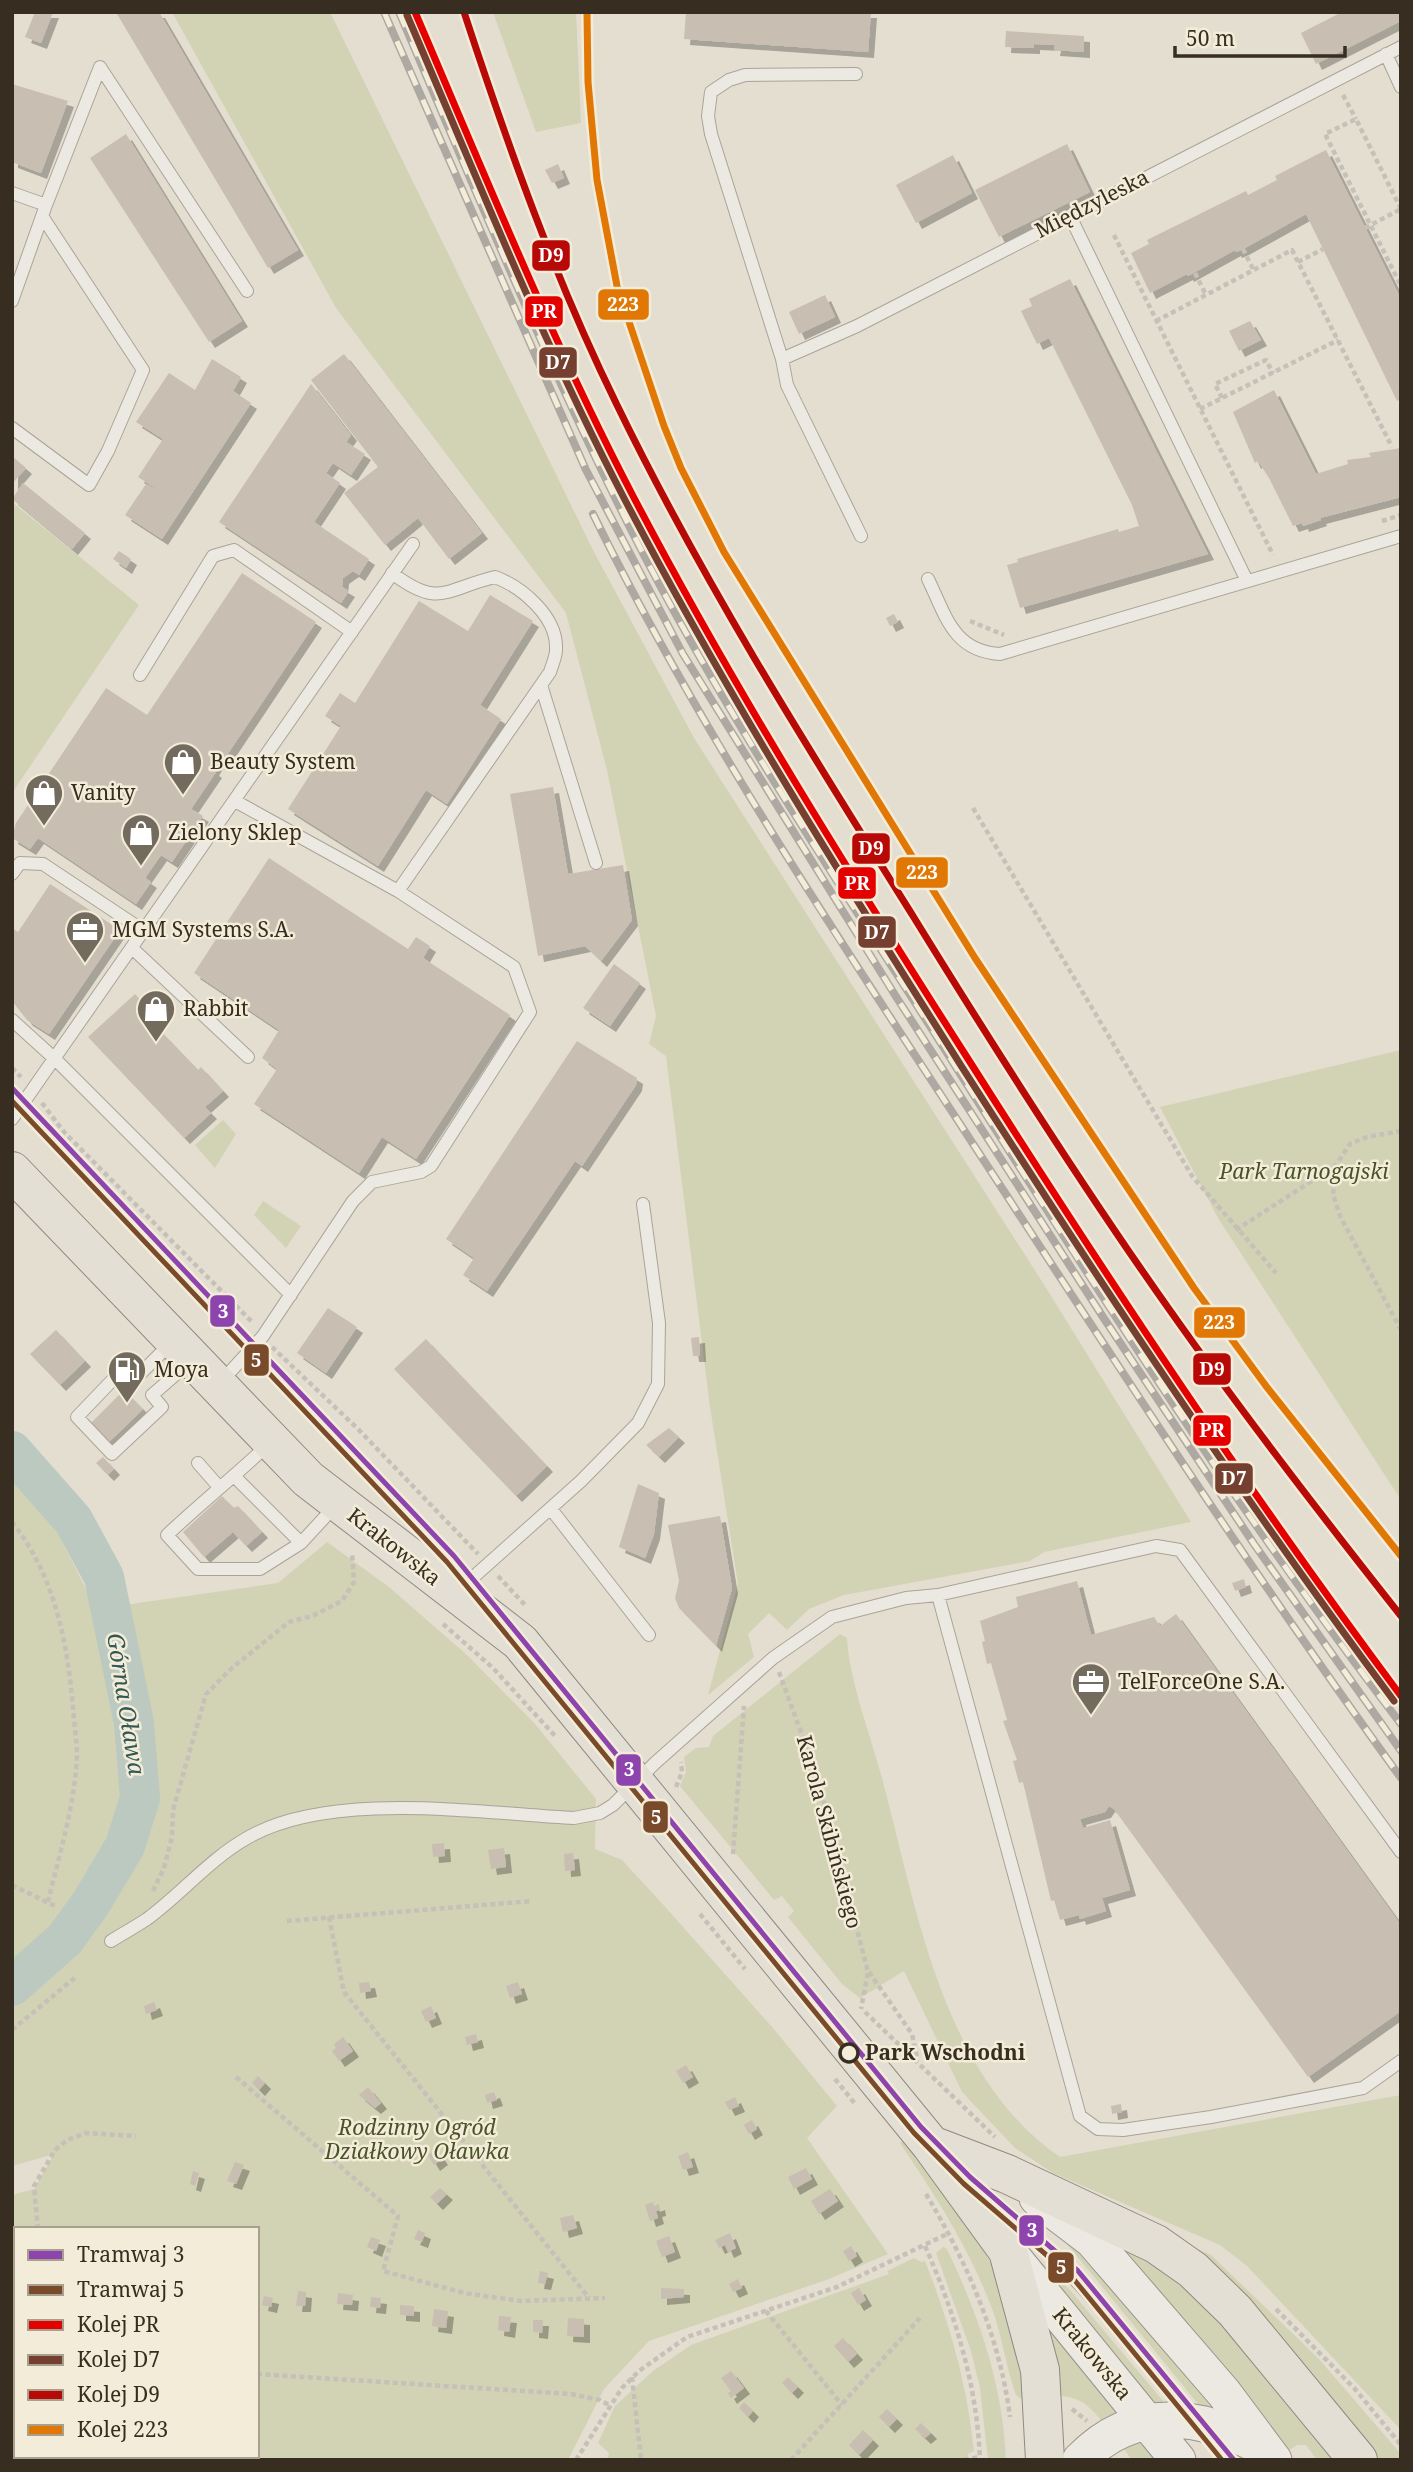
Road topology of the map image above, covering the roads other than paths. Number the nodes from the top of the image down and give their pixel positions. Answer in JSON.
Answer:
{"nodes":[{"id":1,"x":1401,"y":47,"type":"edge"},
{"id":2,"x":1386,"y":54,"type":"junction"},
{"id":3,"x":856,"y":74,"type":"dead end"},
{"id":4,"x":1401,"y":87,"type":"edge"},
{"id":5,"x":12,"y":193,"type":"edge"},
{"id":6,"x":44,"y":211,"type":"junction"},
{"id":7,"x":1070,"y":216,"type":"junction"},
{"id":8,"x":247,"y":292,"type":"dead end"},
{"id":9,"x":12,"y":301,"type":"edge"},
{"id":10,"x":782,"y":359,"type":"junction"},
{"id":11,"x":12,"y":428,"type":"edge"},
{"id":12,"x":861,"y":536,"type":"dead end"},
{"id":13,"x":1401,"y":536,"type":"edge"},
{"id":14,"x":412,"y":544,"type":"dead end"},
{"id":15,"x":392,"y":573,"type":"junction"},
{"id":16,"x":928,"y":579,"type":"dead end"},
{"id":17,"x":1247,"y":581,"type":"junction"},
{"id":18,"x":352,"y":632,"type":"junction"},
{"id":19,"x":140,"y":675,"type":"dead end"},
{"id":20,"x":541,"y":685,"type":"junction"},
{"id":21,"x":235,"y":801,"type":"junction"},
{"id":22,"x":596,"y":863,"type":"dead end"},
{"id":23,"x":12,"y":874,"type":"edge"},
{"id":24,"x":398,"y":891,"type":"junction"},
{"id":25,"x":144,"y":931,"type":"junction"},
{"id":26,"x":132,"y":948,"type":"junction"},
{"id":27,"x":12,"y":1020,"type":"edge"},
{"id":28,"x":248,"y":1057,"type":"dead end"},
{"id":29,"x":55,"y":1059,"type":"junction"},
{"id":30,"x":12,"y":1119,"type":"edge"},
{"id":31,"x":15,"y":1179,"type":"edge"},
{"id":32,"x":643,"y":1204,"type":"dead end"},
{"id":33,"x":291,"y":1295,"type":"junction"},
{"id":34,"x":195,"y":1362,"type":"junction"},
{"id":35,"x":135,"y":1379,"type":"junction"},
{"id":36,"x":152,"y":1395,"type":"junction"},
{"id":37,"x":270,"y":1442,"type":"junction"},
{"id":38,"x":198,"y":1463,"type":"dead end"},
{"id":39,"x":235,"y":1477,"type":"junction"},
{"id":40,"x":219,"y":1487,"type":"junction"},
{"id":41,"x":337,"y":1503,"type":"junction"},
{"id":42,"x":551,"y":1509,"type":"junction"},
{"id":43,"x":301,"y":1543,"type":"junction"},
{"id":44,"x":938,"y":1595,"type":"junction"},
{"id":45,"x":444,"y":1605,"type":"junction"},
{"id":46,"x":649,"y":1635,"type":"dead end"},
{"id":47,"x":636,"y":1784,"type":"junction"},
{"id":48,"x":1401,"y":1852,"type":"edge"},
{"id":49,"x":110,"y":1941,"type":"dead end"},
{"id":50,"x":1401,"y":2061,"type":"edge"},
{"id":51,"x":931,"y":2145,"type":"junction"},
{"id":52,"x":1007,"y":2174,"type":"junction"},
{"id":53,"x":1007,"y":2251,"type":"junction"},
{"id":54,"x":1195,"y":2421,"type":"junction"},
{"id":55,"x":1147,"y":2422,"type":"junction"},
{"id":56,"x":1271,"y":2456,"type":"edge"},
{"id":57,"x":1045,"y":2460,"type":"edge"},
{"id":58,"x":1080,"y":2460,"type":"edge"},
{"id":59,"x":1178,"y":2460,"type":"edge"},
{"id":60,"x":1227,"y":2460,"type":"edge"},
{"id":61,"x":1358,"y":2460,"type":"edge"}],
"edges":[{"from":1,"to":2,"type":"lane","name":"Międzyleska"},
{"from":2,"to":4,"type":"lane"},
{"from":2,"to":7,"type":"lane","name":"Międzyleska"},
{"from":3,"to":10,"type":"lane"},
{"from":5,"to":6,"type":"lane"},
{"from":6,"to":8,"type":"lane"},
{"from":6,"to":9,"type":"lane"},
{"from":6,"to":11,"type":"lane"},
{"from":7,"to":10,"type":"lane","name":"Międzyleska"},
{"from":7,"to":17,"type":"lane"},
{"from":10,"to":12,"type":"lane"},
{"from":13,"to":17,"type":"lane"},
{"from":14,"to":15,"type":"lane"},
{"from":15,"to":18,"type":"lane"},
{"from":15,"to":20,"type":"lane"},
{"from":16,"to":17,"type":"lane"},
{"from":18,"to":19,"type":"lane"},
{"from":18,"to":21,"type":"lane"},
{"from":20,"to":22,"type":"lane"},
{"from":20,"to":24,"type":"lane"},
{"from":21,"to":24,"type":"lane"},
{"from":21,"to":25,"type":"lane"},
{"from":23,"to":25,"type":"lane"},
{"from":24,"to":33,"type":"lane"},
{"from":25,"to":26,"type":"lane"},
{"from":26,"to":28,"type":"lane"},
{"from":26,"to":29,"type":"lane"},
{"from":27,"to":29,"type":"lane"},
{"from":29,"to":30,"type":"lane"},
{"from":29,"to":33,"type":"lane"},
{"from":31,"to":34,"type":"main road","name":"Krakowska"},
{"from":32,"to":42,"type":"lane"},
{"from":33,"to":34,"type":"lane"},
{"from":34,"to":35,"type":"lane"},
{"from":34,"to":36,"type":"lane"},
{"from":34,"to":37,"type":"main road","name":"Krakowska"},
{"from":35,"to":36,"type":"lane"},
{"from":35,"to":36,"type":"lane"},
{"from":37,"to":39,"type":"lane"},
{"from":37,"to":41,"type":"main road","name":"Krakowska"},
{"from":38,"to":40,"type":"lane"},
{"from":39,"to":40,"type":"lane"},
{"from":39,"to":43,"type":"lane"},
{"from":40,"to":43,"type":"lane"},
{"from":41,"to":43,"type":"lane"},
{"from":41,"to":45,"type":"main road","name":"Krakowska"},
{"from":42,"to":45,"type":"lane"},
{"from":42,"to":46,"type":"lane"},
{"from":44,"to":47,"type":"lane"},
{"from":44,"to":48,"type":"lane"},
{"from":44,"to":50,"type":"lane"},
{"from":45,"to":47,"type":"main road","name":"Krakowska"},
{"from":47,"to":49,"type":"lane"},
{"from":47,"to":51,"type":"main road","name":"Krakowska"},
{"from":51,"to":52,"type":"main road"},
{"from":51,"to":53,"type":"main road","name":"Krakowska"},
{"from":51,"to":54,"type":"lane"},
{"from":52,"to":56,"type":"main road"},
{"from":52,"to":61,"type":"main road"},
{"from":53,"to":55,"type":"main road","name":"Krakowska"},
{"from":53,"to":57,"type":"main road"},
{"from":54,"to":55,"type":"main road"},
{"from":54,"to":56,"type":"main road"},
{"from":54,"to":60,"type":"lane"},
{"from":55,"to":58,"type":"main road"},
{"from":55,"to":59,"type":"main road","name":"Krakowska"}]}
